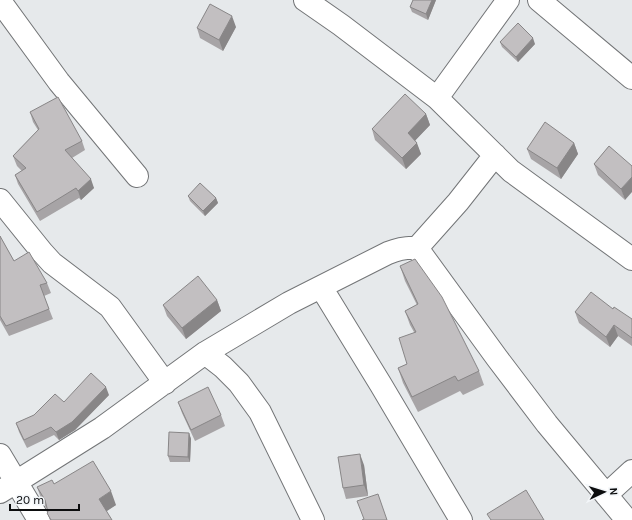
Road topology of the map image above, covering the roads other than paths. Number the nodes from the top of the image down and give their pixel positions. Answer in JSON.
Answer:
{"nodes":[{"id":1,"x":306,"y":0,"type":"edge"},
{"id":2,"x":508,"y":0,"type":"edge"},
{"id":3,"x":540,"y":0,"type":"edge"},
{"id":4,"x":0,"y":1,"type":"edge"},
{"id":5,"x":632,"y":78,"type":"edge"},
{"id":6,"x":437,"y":98,"type":"junction"},
{"id":7,"x":495,"y":155,"type":"junction"},
{"id":8,"x":137,"y":176,"type":"dead end"},
{"id":9,"x":0,"y":200,"type":"edge"},
{"id":10,"x":417,"y":248,"type":"junction"},
{"id":11,"x":632,"y":259,"type":"edge"},
{"id":12,"x":321,"y":287,"type":"junction"},
{"id":13,"x":205,"y":353,"type":"junction"},
{"id":14,"x":165,"y":383,"type":"junction"},
{"id":15,"x":0,"y":455,"type":"edge"},
{"id":16,"x":632,"y":471,"type":"edge"},
{"id":17,"x":8,"y":487,"type":"edge"},
{"id":18,"x":606,"y":495,"type":"junction"},
{"id":19,"x":39,"y":520,"type":"edge"},
{"id":20,"x":313,"y":520,"type":"edge"},
{"id":21,"x":461,"y":520,"type":"edge"},
{"id":22,"x":627,"y":520,"type":"edge"}],
"edges":[{"from":1,"to":6,"type":"street"},
{"from":2,"to":6,"type":"street"},
{"from":3,"to":5,"type":"street"},
{"from":4,"to":8,"type":"street"},
{"from":6,"to":7,"type":"street"},
{"from":7,"to":10,"type":"street"},
{"from":7,"to":11,"type":"street"},
{"from":9,"to":14,"type":"street"},
{"from":10,"to":12,"type":"street"},
{"from":10,"to":18,"type":"street"},
{"from":12,"to":13,"type":"street"},
{"from":12,"to":21,"type":"street"},
{"from":13,"to":14,"type":"street"},
{"from":13,"to":20,"type":"street"},
{"from":14,"to":17,"type":"street"},
{"from":15,"to":17,"type":"street"},
{"from":16,"to":18,"type":"street"},
{"from":17,"to":19,"type":"street"},
{"from":18,"to":22,"type":"street"}]}
